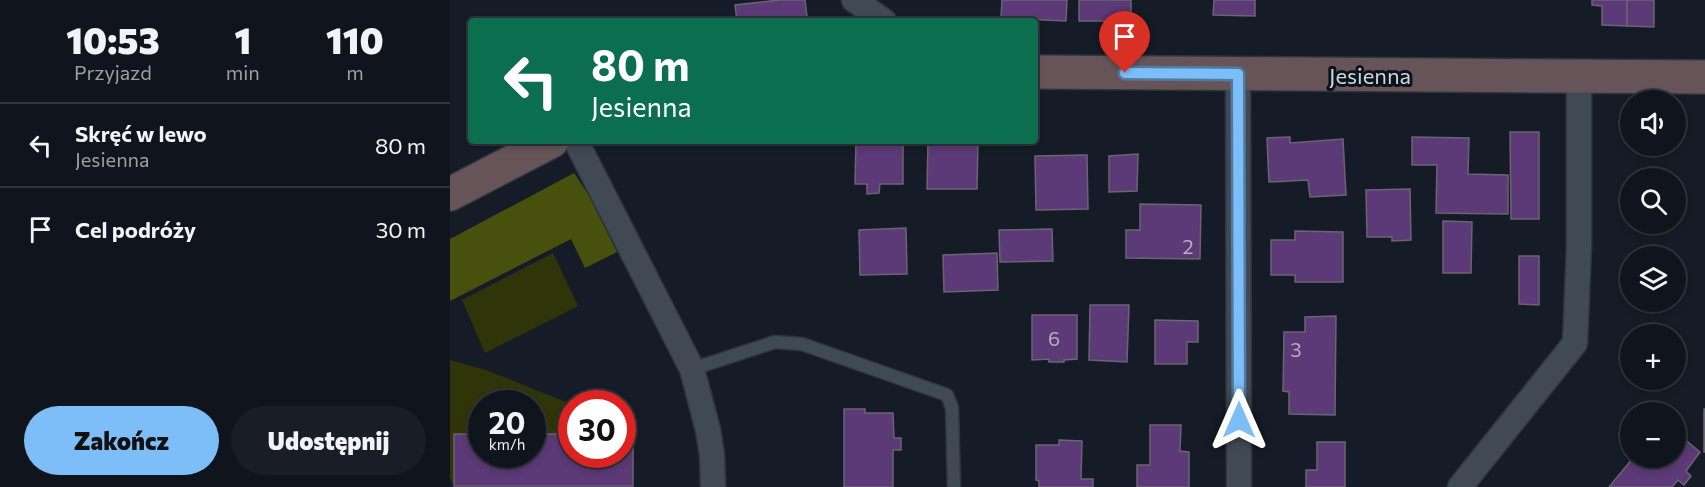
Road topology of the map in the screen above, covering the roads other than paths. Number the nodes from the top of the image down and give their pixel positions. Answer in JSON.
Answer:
{"nodes":[{"id":1,"x":854,"y":0,"type":"edge"},
{"id":2,"x":880,"y":18,"type":"edge"},
{"id":3,"x":1038,"y":72,"type":"edge"},
{"id":4,"x":1238,"y":74,"type":"junction"},
{"id":5,"x":1579,"y":76,"type":"junction"},
{"id":6,"x":1705,"y":77,"type":"edge"},
{"id":7,"x":546,"y":144,"type":"edge"},
{"id":8,"x":578,"y":144,"type":"edge"},
{"id":9,"x":450,"y":194,"type":"edge"},
{"id":10,"x":692,"y":369,"type":"junction"},
{"id":11,"x":713,"y":487,"type":"edge"},
{"id":12,"x":954,"y":487,"type":"edge"},
{"id":13,"x":1239,"y":487,"type":"edge"},
{"id":14,"x":1460,"y":487,"type":"edge"}],
"edges":[{"from":1,"to":2,"type":"street"},
{"from":3,"to":4,"type":"street","name":"Jesienna"},
{"from":4,"to":5,"type":"street","name":"Jesienna"},
{"from":4,"to":13,"type":"street"},
{"from":5,"to":6,"type":"street","name":"Jesienna"},
{"from":5,"to":14,"type":"street"},
{"from":7,"to":9,"type":"street"},
{"from":8,"to":10,"type":"street"},
{"from":10,"to":11,"type":"street"},
{"from":10,"to":12,"type":"lane"}]}
